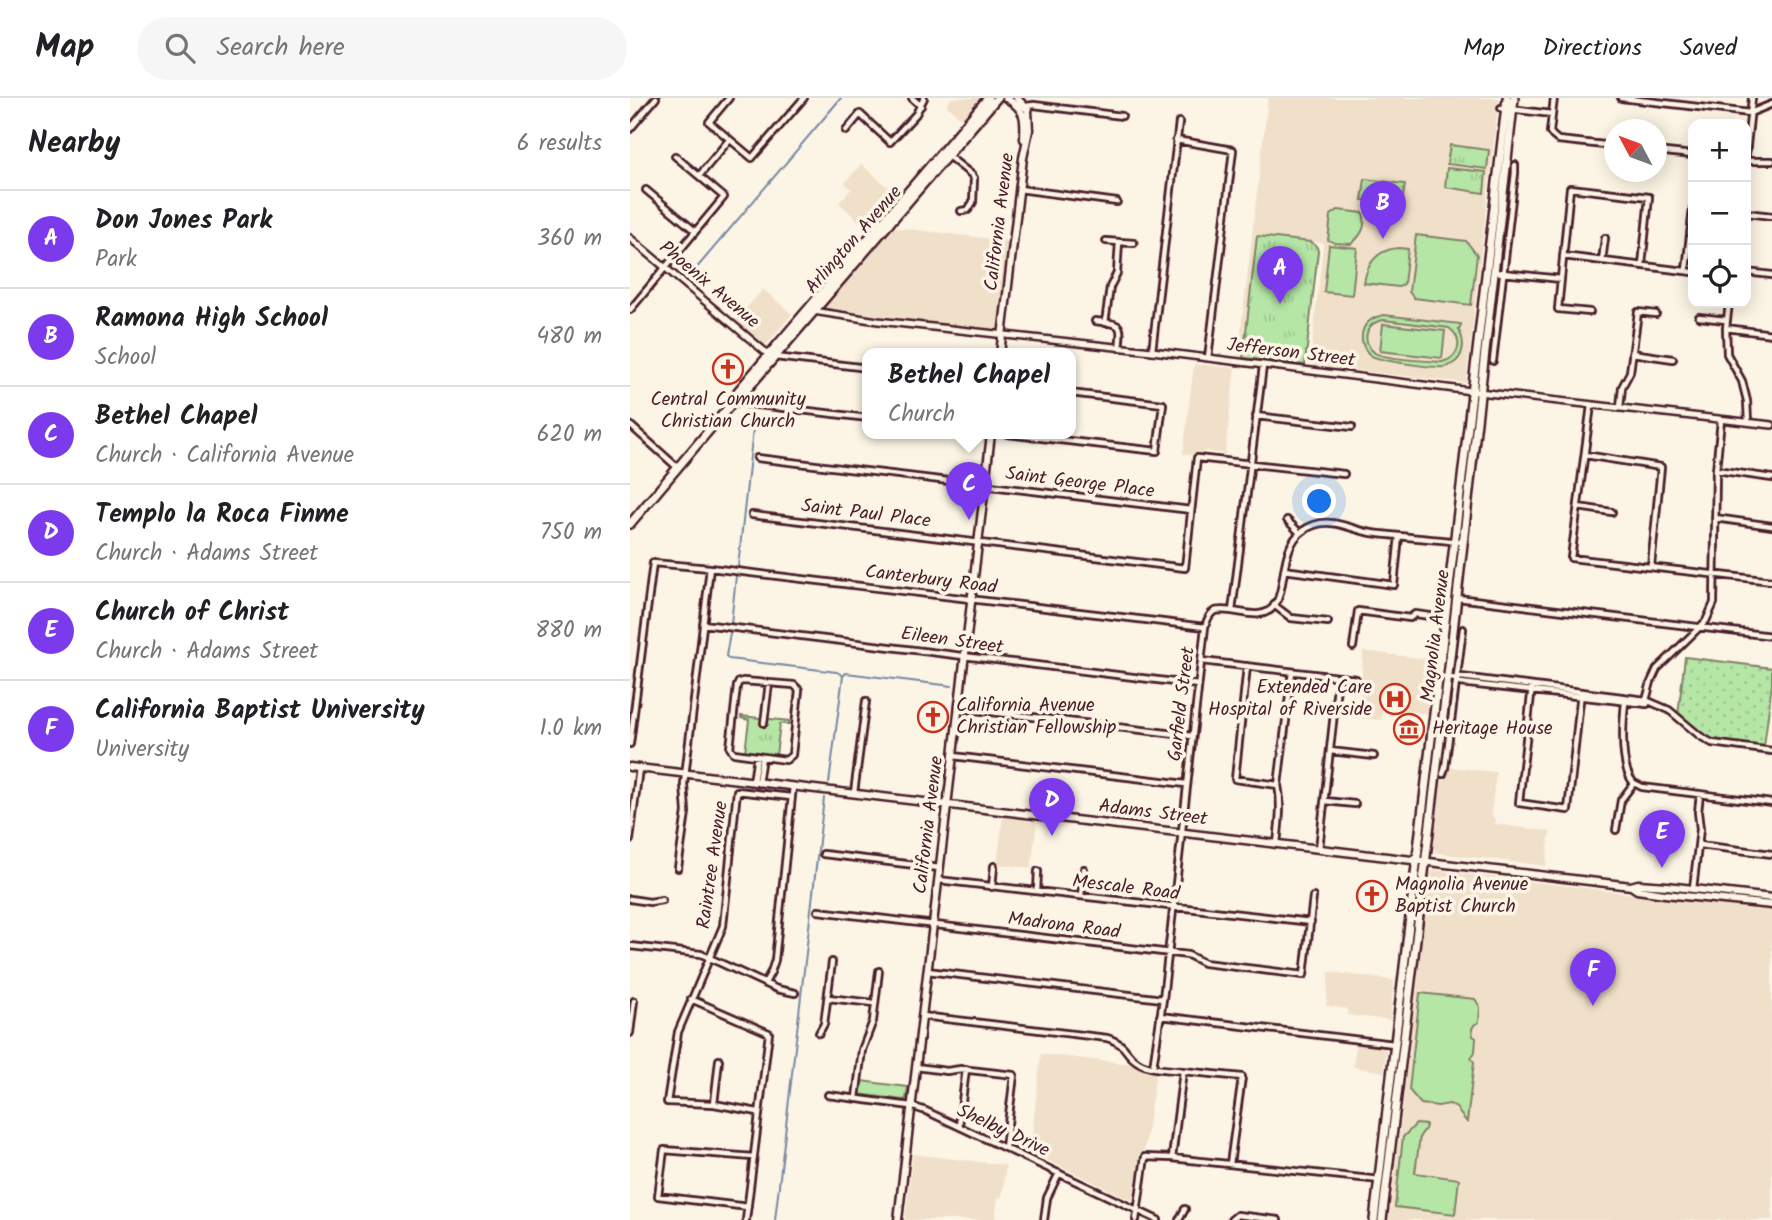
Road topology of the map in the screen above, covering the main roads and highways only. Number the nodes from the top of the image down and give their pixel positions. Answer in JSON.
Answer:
{"nodes":[{"id":1,"x":988,"y":98,"type":"edge"},
{"id":2,"x":997,"y":98,"type":"edge"},
{"id":3,"x":1006,"y":98,"type":"edge"},
{"id":4,"x":1017,"y":98,"type":"edge"},
{"id":5,"x":1507,"y":98,"type":"edge"},
{"id":6,"x":1514,"y":98,"type":"edge"},
{"id":7,"x":1506,"y":108,"type":"junction"},
{"id":8,"x":1023,"y":158,"type":"junction"},
{"id":9,"x":810,"y":311,"type":"junction"},
{"id":10,"x":1001,"y":348,"type":"edge"},
{"id":11,"x":1476,"y":392,"type":"junction"},
{"id":12,"x":990,"y":439,"type":"edge"},
{"id":13,"x":633,"y":514,"type":"edge"},
{"id":14,"x":630,"y":524,"type":"edge"},
{"id":15,"x":1447,"y":678,"type":"junction"},
{"id":16,"x":630,"y":767,"type":"edge"},
{"id":17,"x":947,"y":804,"type":"junction"},
{"id":18,"x":1420,"y":860,"type":"junction"},
{"id":19,"x":1654,"y":885,"type":"junction"},
{"id":20,"x":1631,"y":886,"type":"junction"},
{"id":21,"x":1648,"y":891,"type":"junction"},
{"id":22,"x":1771,"y":903,"type":"edge"},
{"id":23,"x":1383,"y":1180,"type":"junction"},
{"id":24,"x":898,"y":1220,"type":"edge"},
{"id":25,"x":1374,"y":1220,"type":"edge"},
{"id":26,"x":1382,"y":1220,"type":"edge"}],
"edges":[{"from":1,"to":9,"type":"main road","name":"Arlington Avenue"},
{"from":2,"to":9,"type":"main road","name":"Arlington Avenue"},
{"from":3,"to":8,"type":"main road"},
{"from":4,"to":8,"type":"main road","name":"California Avenue"},
{"from":5,"to":7,"type":"main road","name":"Magnolia Avenue"},
{"from":6,"to":7,"type":"main road","name":"Magnolia Avenue"},
{"from":7,"to":11,"type":"main road","name":"Magnolia Avenue"},
{"from":7,"to":11,"type":"main road","name":"Magnolia Avenue"},
{"from":8,"to":10,"type":"main road","name":"California Avenue"},
{"from":9,"to":13,"type":"main road","name":"Arlington Avenue"},
{"from":11,"to":15,"type":"main road","name":"Magnolia Avenue"},
{"from":11,"to":15,"type":"main road","name":"Magnolia Avenue"},
{"from":12,"to":17,"type":"main road","name":"California Avenue"},
{"from":13,"to":14,"type":"main road","name":"Arlington Avenue"},
{"from":15,"to":18,"type":"main road","name":"Magnolia Avenue"},
{"from":16,"to":17,"type":"main road","name":"Adams Street"},
{"from":17,"to":18,"type":"main road","name":"Adams Street"},
{"from":17,"to":24,"type":"main road","name":"California Avenue"},
{"from":18,"to":20,"type":"main road","name":"Adams Street"},
{"from":18,"to":23,"type":"main road","name":"Magnolia Avenue"},
{"from":19,"to":20,"type":"main road","name":"Adams Street"},
{"from":19,"to":21,"type":"main road"},
{"from":19,"to":22,"type":"main road","name":"Adams Street"},
{"from":20,"to":21,"type":"main road","name":"Adams Street"},
{"from":21,"to":22,"type":"main road","name":"Adams Street"},
{"from":23,"to":25,"type":"main road","name":"Magnolia Avenue"},
{"from":23,"to":26,"type":"main road","name":"Magnolia Avenue"}]}
